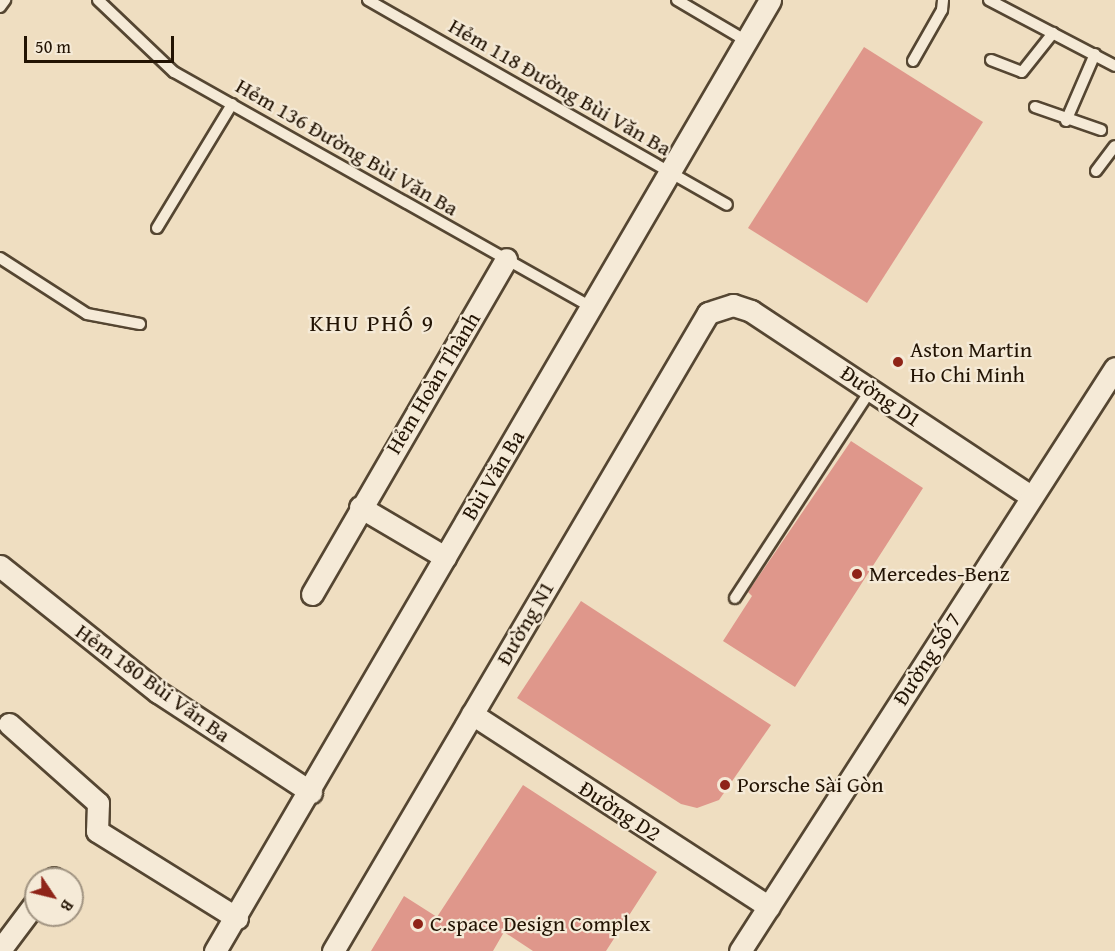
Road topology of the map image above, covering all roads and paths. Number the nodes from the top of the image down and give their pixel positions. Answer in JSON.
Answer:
{"nodes":[{"id":1,"x":5,"y":0,"type":"edge"},
{"id":2,"x":98,"y":0,"type":"edge"},
{"id":3,"x":368,"y":0,"type":"edge"},
{"id":4,"x":677,"y":0,"type":"edge"},
{"id":5,"x":770,"y":0,"type":"edge"},
{"id":6,"x":943,"y":0,"type":"edge"},
{"id":7,"x":989,"y":0,"type":"edge"},
{"id":8,"x":0,"y":7,"type":"edge"},
{"id":9,"x":1053,"y":33,"type":"junction"},
{"id":10,"x":745,"y":40,"type":"junction"},
{"id":11,"x":1095,"y":54,"type":"junction"},
{"id":12,"x":991,"y":60,"type":"dead end"},
{"id":13,"x":913,"y":61,"type":"dead end"},
{"id":14,"x":1115,"y":66,"type":"edge"},
{"id":15,"x":231,"y":104,"type":"junction"},
{"id":16,"x":1035,"y":107,"type":"dead end"},
{"id":17,"x":1066,"y":121,"type":"junction"},
{"id":18,"x":1101,"y":130,"type":"dead end"},
{"id":19,"x":1115,"y":146,"type":"edge"},
{"id":20,"x":1096,"y":171,"type":"dead end"},
{"id":21,"x":670,"y":173,"type":"junction"},
{"id":22,"x":727,"y":205,"type":"dead end"},
{"id":23,"x":157,"y":228,"type":"dead end"},
{"id":24,"x":0,"y":258,"type":"edge"},
{"id":25,"x":506,"y":260,"type":"junction"},
{"id":26,"x":727,"y":305,"type":"joint"},
{"id":27,"x":592,"y":308,"type":"junction"},
{"id":28,"x":140,"y":324,"type":"dead end"},
{"id":29,"x":1115,"y":368,"type":"edge"},
{"id":30,"x":871,"y":389,"type":"junction"},
{"id":31,"x":1031,"y":496,"type":"junction"},
{"id":32,"x":360,"y":507,"type":"junction"},
{"id":33,"x":445,"y":556,"type":"junction"},
{"id":34,"x":0,"y":566,"type":"edge"},
{"id":35,"x":312,"y":594,"type":"dead end"},
{"id":36,"x":735,"y":598,"type":"dead end"},
{"id":37,"x":472,"y":714,"type":"junction"},
{"id":38,"x":9,"y":724,"type":"dead end"},
{"id":39,"x":311,"y":792,"type":"junction"},
{"id":40,"x":769,"y":907,"type":"junction"},
{"id":41,"x":24,"y":918,"type":"edge"},
{"id":42,"x":237,"y":918,"type":"junction"},
{"id":43,"x":0,"y":950,"type":"edge"},
{"id":44,"x":215,"y":951,"type":"edge"},
{"id":45,"x":333,"y":951,"type":"edge"},
{"id":46,"x":740,"y":951,"type":"edge"}],
"edges":[{"from":1,"to":8,"type":"lane"},
{"from":2,"to":15,"type":"lane","name":"Hẻm 136 Đường Bùi Văn Ba"},
{"from":3,"to":21,"type":"lane","name":"Hẻm 118 Đường Bùi Văn Ba"},
{"from":4,"to":10,"type":"lane"},
{"from":5,"to":10,"type":"street","name":"Bùi Văn Ba"},
{"from":6,"to":13,"type":"lane"},
{"from":7,"to":9,"type":"lane"},
{"from":9,"to":11,"type":"lane"},
{"from":9,"to":12,"type":"lane"},
{"from":10,"to":21,"type":"street","name":"Bùi Văn Ba"},
{"from":11,"to":14,"type":"lane"},
{"from":11,"to":17,"type":"lane"},
{"from":15,"to":23,"type":"lane"},
{"from":15,"to":25,"type":"lane","name":"Hẻm 136 Đường Bùi Văn Ba"},
{"from":16,"to":17,"type":"lane"},
{"from":17,"to":18,"type":"lane"},
{"from":19,"to":20,"type":"lane"},
{"from":21,"to":22,"type":"lane","name":"Hẻm 118 Đường Bùi Văn Ba"},
{"from":21,"to":27,"type":"street","name":"Bùi Văn Ba"},
{"from":24,"to":28,"type":"lane"},
{"from":25,"to":27,"type":"lane","name":"Hẻm 136 Đường Bùi Văn Ba"},
{"from":25,"to":32,"type":"street","name":"Hẻm Hoàn Thành"},
{"from":26,"to":30,"type":"street","name":"Đường D1"},
{"from":26,"to":37,"type":"street","name":"Đường N1"},
{"from":27,"to":33,"type":"street","name":"Bùi Văn Ba"},
{"from":29,"to":31,"type":"street","name":"Đường Số 7"},
{"from":30,"to":31,"type":"street","name":"Đường D1"},
{"from":30,"to":36,"type":"lane"},
{"from":31,"to":40,"type":"street","name":"Đường Số 7"},
{"from":32,"to":33,"type":"street"},
{"from":32,"to":35,"type":"street","name":"Hẻm Hoàn Thành"},
{"from":33,"to":39,"type":"street","name":"Bùi Văn Ba"},
{"from":34,"to":39,"type":"street","name":"Hẻm 180 Bùi Văn Ba"},
{"from":37,"to":40,"type":"street","name":"Đường D2"},
{"from":37,"to":45,"type":"street","name":"Đường N1"},
{"from":38,"to":42,"type":"street"},
{"from":39,"to":42,"type":"street","name":"Bùi Văn Ba"},
{"from":40,"to":46,"type":"street","name":"Đường Số 7"},
{"from":41,"to":43,"type":"street"},
{"from":42,"to":44,"type":"street","name":"Bùi Văn Ba"}]}
